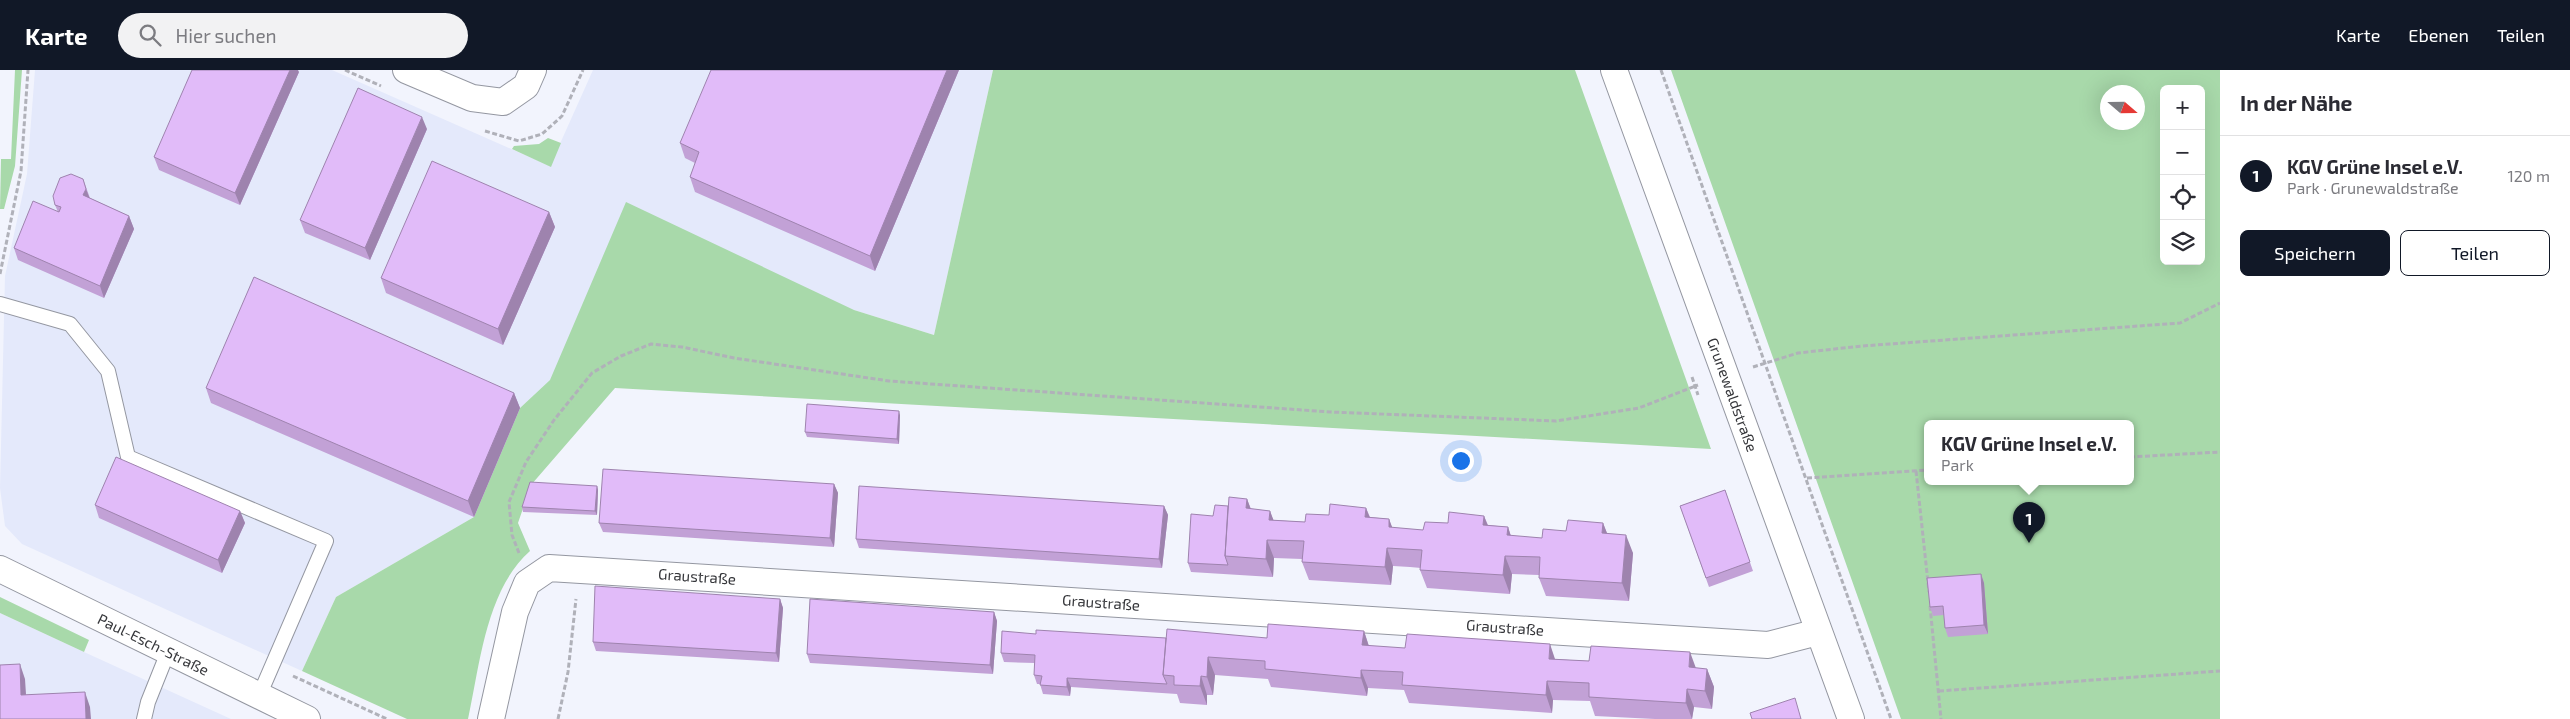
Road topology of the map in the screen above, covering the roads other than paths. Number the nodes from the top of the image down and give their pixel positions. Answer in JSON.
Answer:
{"nodes":[{"id":1,"x":406,"y":70,"type":"edge"},
{"id":2,"x":533,"y":70,"type":"edge"},
{"id":3,"x":1614,"y":70,"type":"edge"},
{"id":4,"x":0,"y":304,"type":"edge"},
{"id":5,"x":0,"y":569,"type":"edge"},
{"id":6,"x":1818,"y":632,"type":"junction"},
{"id":7,"x":168,"y":652,"type":"junction"},
{"id":8,"x":259,"y":696,"type":"junction"},
{"id":9,"x":144,"y":719,"type":"edge"},
{"id":10,"x":307,"y":719,"type":"edge"},
{"id":11,"x":491,"y":719,"type":"edge"},
{"id":12,"x":1851,"y":719,"type":"edge"}],
"edges":[{"from":1,"to":2,"type":"street"},
{"from":3,"to":6,"type":"street","name":"Grunewaldstraße"},
{"from":4,"to":8,"type":"lane"},
{"from":5,"to":7,"type":"street","name":"Paul-Esch-Straße"},
{"from":6,"to":11,"type":"street","name":"Graustraße"},
{"from":6,"to":12,"type":"street","name":"Grunewaldstraße"},
{"from":7,"to":8,"type":"street","name":"Paul-Esch-Straße"},
{"from":7,"to":9,"type":"lane"},
{"from":8,"to":10,"type":"street","name":"Paul-Esch-Straße"}]}
